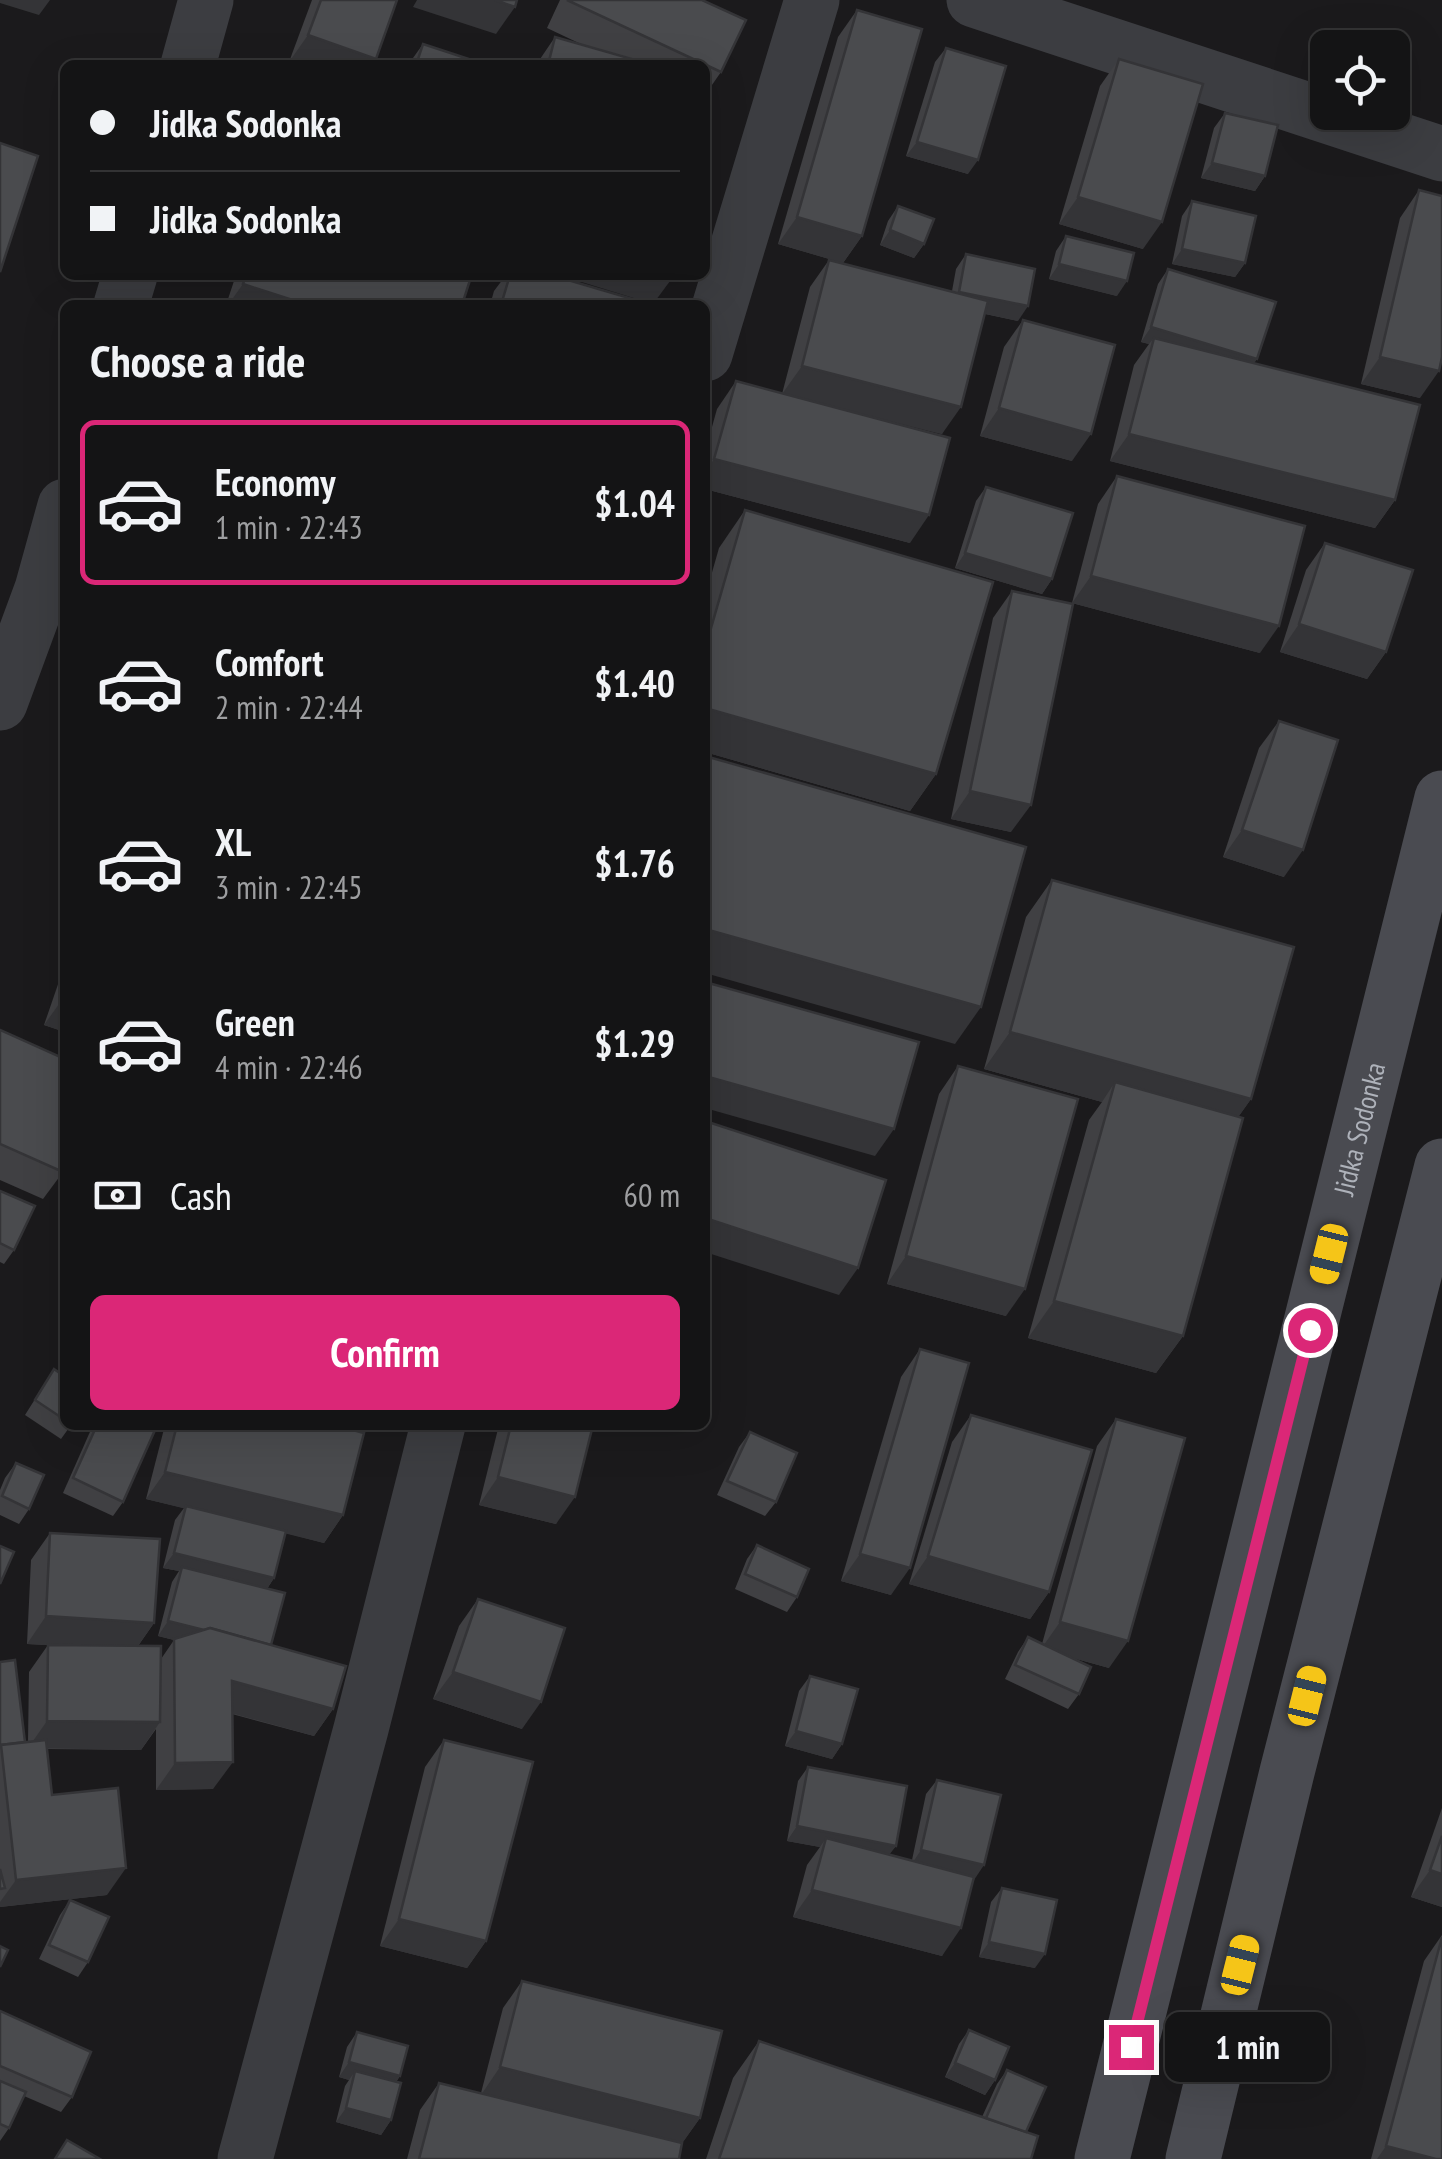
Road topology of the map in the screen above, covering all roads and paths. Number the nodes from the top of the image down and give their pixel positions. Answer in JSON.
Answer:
{"nodes":[{"id":1,"x":206,"y":0,"type":"edge"},
{"id":2,"x":812,"y":0,"type":"edge"},
{"id":3,"x":974,"y":0,"type":"edge"},
{"id":4,"x":189,"y":60,"type":"edge"},
{"id":5,"x":1442,"y":154,"type":"edge"},
{"id":6,"x":710,"y":337,"type":"edge"},
{"id":7,"x":60,"y":524,"type":"edge"},
{"id":8,"x":0,"y":703,"type":"edge"},
{"id":9,"x":1442,"y":798,"type":"edge"},
{"id":10,"x":1442,"y":1166,"type":"edge"},
{"id":11,"x":437,"y":1430,"type":"edge"},
{"id":12,"x":1206,"y":1748,"type":"junction"},
{"id":13,"x":1287,"y":1772,"type":"junction"},
{"id":14,"x":245,"y":2159,"type":"edge"},
{"id":15,"x":1102,"y":2159,"type":"edge"},
{"id":16,"x":1193,"y":2159,"type":"edge"}],
"edges":[{"from":1,"to":4,"type":"street"},
{"from":2,"to":6,"type":"street"},
{"from":3,"to":5,"type":"street"},
{"from":7,"to":8,"type":"street"},
{"from":9,"to":12,"type":"main road","name":"Jidka Sodonka"},
{"from":10,"to":13,"type":"main road"},
{"from":11,"to":14,"type":"street"},
{"from":12,"to":13,"type":"main road"},
{"from":12,"to":15,"type":"main road","name":"Jidka Sodonka"},
{"from":13,"to":16,"type":"main road"}]}
